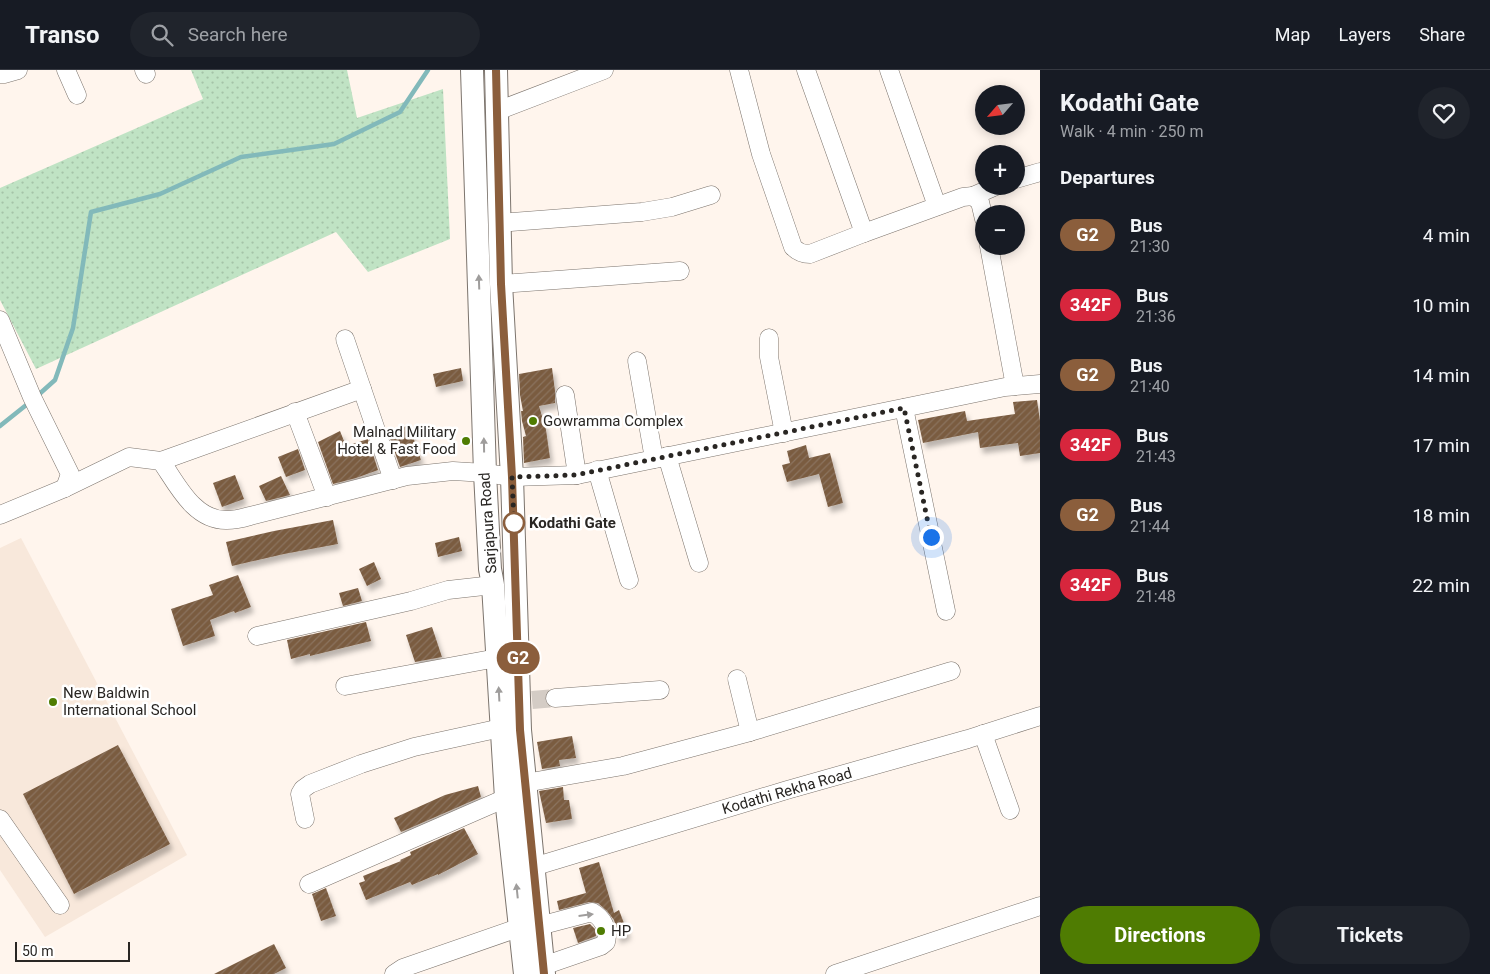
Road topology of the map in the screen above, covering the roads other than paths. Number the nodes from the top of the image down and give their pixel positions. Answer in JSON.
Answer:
{"nodes":[{"id":1,"x":18,"y":70,"type":"edge"},
{"id":2,"x":66,"y":70,"type":"edge"},
{"id":3,"x":472,"y":70,"type":"edge"},
{"id":4,"x":496,"y":70,"type":"edge"},
{"id":5,"x":604,"y":70,"type":"edge"},
{"id":6,"x":739,"y":70,"type":"edge"},
{"id":7,"x":806,"y":70,"type":"edge"},
{"id":8,"x":889,"y":70,"type":"edge"},
{"id":9,"x":0,"y":74,"type":"edge"},
{"id":10,"x":77,"y":95,"type":"dead end"},
{"id":11,"x":497,"y":111,"type":"junction"},
{"id":12,"x":1040,"y":172,"type":"edge"},
{"id":13,"x":1025,"y":176,"type":"edge"},
{"id":14,"x":711,"y":195,"type":"dead end"},
{"id":15,"x":973,"y":196,"type":"joint"},
{"id":16,"x":981,"y":205,"type":"edge"},
{"id":17,"x":937,"y":206,"type":"junction"},
{"id":18,"x":499,"y":223,"type":"junction"},
{"id":19,"x":864,"y":232,"type":"junction"},
{"id":20,"x":991,"y":255,"type":"edge"},
{"id":21,"x":680,"y":270,"type":"dead end"},
{"id":22,"x":501,"y":284,"type":"junction"},
{"id":23,"x":0,"y":320,"type":"edge"},
{"id":24,"x":769,"y":338,"type":"dead end"},
{"id":25,"x":345,"y":339,"type":"dead end"},
{"id":26,"x":637,"y":361,"type":"dead end"},
{"id":27,"x":1015,"y":386,"type":"junction"},
{"id":28,"x":1039,"y":388,"type":"edge"},
{"id":29,"x":362,"y":389,"type":"junction"},
{"id":30,"x":566,"y":395,"type":"dead end"},
{"id":31,"x":904,"y":408,"type":"junction"},
{"id":32,"x":295,"y":412,"type":"junction"},
{"id":33,"x":784,"y":433,"type":"junction"},
{"id":34,"x":661,"y":457,"type":"junction"},
{"id":35,"x":161,"y":461,"type":"junction"},
{"id":36,"x":597,"y":470,"type":"junction"},
{"id":37,"x":485,"y":473,"type":"junction"},
{"id":38,"x":576,"y":475,"type":"junction"},
{"id":39,"x":512,"y":477,"type":"junction"},
{"id":40,"x":394,"y":480,"type":"junction"},
{"id":41,"x":65,"y":488,"type":"junction"},
{"id":42,"x":328,"y":497,"type":"junction"},
{"id":43,"x":0,"y":515,"type":"edge"},
{"id":44,"x":699,"y":562,"type":"dead end"},
{"id":45,"x":629,"y":580,"type":"dead end"},
{"id":46,"x":493,"y":585,"type":"junction"},
{"id":47,"x":946,"y":610,"type":"dead end"},
{"id":48,"x":257,"y":636,"type":"dead end"},
{"id":49,"x":497,"y":658,"type":"junction"},
{"id":50,"x":951,"y":671,"type":"dead end"},
{"id":51,"x":737,"y":679,"type":"dead end"},
{"id":52,"x":345,"y":686,"type":"dead end"},
{"id":53,"x":660,"y":690,"type":"dead end"},
{"id":54,"x":555,"y":698,"type":"tunnel mouth"},
{"id":55,"x":1040,"y":716,"type":"edge"},
{"id":56,"x":510,"y":729,"type":"junction"},
{"id":57,"x":750,"y":732,"type":"junction"},
{"id":58,"x":983,"y":734,"type":"junction"},
{"id":59,"x":525,"y":783,"type":"junction"},
{"id":60,"x":506,"y":798,"type":"junction"},
{"id":61,"x":1010,"y":810,"type":"dead end"},
{"id":62,"x":0,"y":819,"type":"edge"},
{"id":63,"x":305,"y":819,"type":"dead end"},
{"id":64,"x":534,"y":867,"type":"junction"},
{"id":65,"x":309,"y":884,"type":"dead end"},
{"id":66,"x":60,"y":905,"type":"dead end"},
{"id":67,"x":1040,"y":906,"type":"edge"},
{"id":68,"x":530,"y":927,"type":"junction"},
{"id":69,"x":537,"y":971,"type":"edge"},
{"id":70,"x":394,"y":974,"type":"edge"},
{"id":71,"x":836,"y":974,"type":"edge"}],
"edges":[{"from":1,"to":9,"type":"street"},
{"from":2,"to":10,"type":"street"},
{"from":37,"to":3,"type":"main road","name":"Sarjapura Road","one_way":true},
{"from":4,"to":11,"type":"main road","name":"Sarjapura Road"},
{"from":5,"to":11,"type":"street"},
{"from":6,"to":19,"type":"street"},
{"from":7,"to":19,"type":"street"},
{"from":8,"to":17,"type":"street"},
{"from":11,"to":18,"type":"main road","name":"Sarjapura Road"},
{"from":12,"to":13,"type":"street"},
{"from":14,"to":18,"type":"street"},
{"from":15,"to":16,"type":"street"},
{"from":15,"to":17,"type":"street"},
{"from":17,"to":19,"type":"street"},
{"from":18,"to":22,"type":"main road","name":"Sarjapura Road"},
{"from":20,"to":27,"type":"street"},
{"from":21,"to":22,"type":"street"},
{"from":22,"to":39,"type":"main road","name":"Sarjapura Road"},
{"from":23,"to":41,"type":"street"},
{"from":24,"to":33,"type":"street"},
{"from":25,"to":29,"type":"street"},
{"from":26,"to":34,"type":"street"},
{"from":27,"to":28,"type":"street"},
{"from":27,"to":31,"type":"street"},
{"from":29,"to":32,"type":"street"},
{"from":29,"to":40,"type":"street"},
{"from":30,"to":38,"type":"street"},
{"from":31,"to":33,"type":"street"},
{"from":31,"to":47,"type":"street"},
{"from":32,"to":35,"type":"street"},
{"from":32,"to":42,"type":"street"},
{"from":33,"to":34,"type":"street"},
{"from":34,"to":36,"type":"street"},
{"from":34,"to":44,"type":"street"},
{"from":35,"to":41,"type":"street"},
{"from":35,"to":42,"type":"street"},
{"from":36,"to":38,"type":"street"},
{"from":36,"to":45,"type":"street"},
{"from":37,"to":39,"type":"street"},
{"from":37,"to":40,"type":"street"},
{"from":37,"to":46,"type":"main road","name":"Sarjapura Road"},
{"from":38,"to":39,"type":"street"},
{"from":39,"to":56,"type":"main road","name":"Sarjapura Road"},
{"from":40,"to":42,"type":"street"},
{"from":41,"to":43,"type":"street"},
{"from":46,"to":48,"type":"street"},
{"from":46,"to":49,"type":"main road","name":"Sarjapura Road"},
{"from":49,"to":52,"type":"street"},
{"from":56,"to":49,"type":"main road","name":"Sarjapura Road","one_way":true},
{"from":50,"to":57,"type":"street"},
{"from":51,"to":57,"type":"street"},
{"from":53,"to":54,"type":"street"},
{"from":55,"to":58,"type":"street","name":"Kodathi Rekha Road"},
{"from":56,"to":59,"type":"main road","name":"Sarjapura Road"},
{"from":56,"to":60,"type":"main road","name":"Sarjapura Road"},
{"from":56,"to":63,"type":"street"},
{"from":57,"to":59,"type":"street"},
{"from":58,"to":61,"type":"street"},
{"from":58,"to":64,"type":"street","name":"Kodathi Rekha Road"},
{"from":59,"to":64,"type":"main road","name":"Sarjapura Road"},
{"from":60,"to":65,"type":"street"},
{"from":68,"to":60,"type":"main road","name":"Sarjapura Road","one_way":true},
{"from":62,"to":66,"type":"street"},
{"from":64,"to":68,"type":"main road","name":"Sarjapura Road"},
{"from":67,"to":71,"type":"street"},
{"from":68,"to":69,"type":"main road","name":"Sarjapura Road"},
{"from":68,"to":69,"type":"street","one_way":true},
{"from":68,"to":70,"type":"street"}]}
